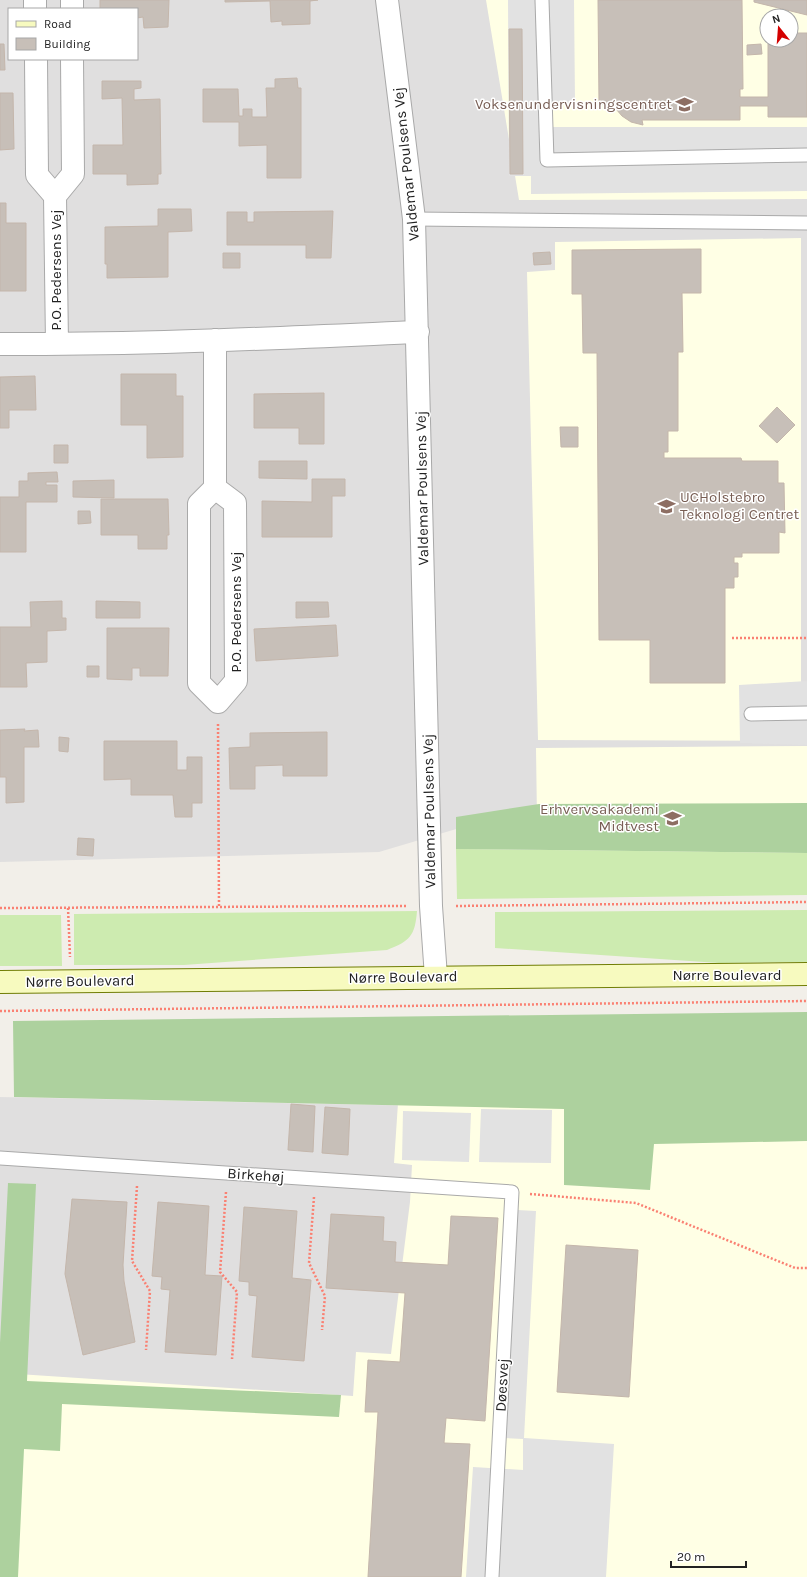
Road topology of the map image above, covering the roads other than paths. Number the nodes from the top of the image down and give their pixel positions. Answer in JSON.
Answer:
{"nodes":[{"id":1,"x":386,"y":0,"type":"edge"},
{"id":2,"x":542,"y":0,"type":"edge"},
{"id":3,"x":36,"y":60,"type":"edge"},
{"id":4,"x":72,"y":60,"type":"edge"},
{"id":5,"x":807,"y":155,"type":"edge"},
{"id":6,"x":56,"y":196,"type":"junction"},
{"id":7,"x":414,"y":219,"type":"junction"},
{"id":8,"x":807,"y":223,"type":"edge"},
{"id":9,"x":418,"y":332,"type":"junction"},
{"id":10,"x":215,"y":340,"type":"junction"},
{"id":11,"x":0,"y":344,"type":"edge"},
{"id":12,"x":57,"y":344,"type":"junction"},
{"id":13,"x":215,"y":488,"type":"junction"},
{"id":14,"x":807,"y":713,"type":"edge"},
{"id":15,"x":751,"y":714,"type":"dead end"},
{"id":16,"x":807,"y":974,"type":"edge"},
{"id":17,"x":436,"y":977,"type":"junction"},
{"id":18,"x":0,"y":982,"type":"edge"},
{"id":19,"x":0,"y":1158,"type":"edge"},
{"id":20,"x":512,"y":1192,"type":"joint"},
{"id":21,"x":492,"y":1577,"type":"edge"}],
"edges":[{"from":1,"to":7,"type":"street","name":"Valdemar Poulsens Vej"},
{"from":2,"to":5,"type":"lane"},
{"from":3,"to":6,"type":"street","name":"P.O. Pedersens Vej"},
{"from":4,"to":6,"type":"street","name":"P.O. Pedersens Vej"},
{"from":6,"to":12,"type":"street","name":"P.O. Pedersens Vej"},
{"from":7,"to":8,"type":"lane"},
{"from":7,"to":9,"type":"street","name":"Valdemar Poulsens Vej"},
{"from":9,"to":10,"type":"street","name":"P.O. Pedersens Vej"},
{"from":9,"to":17,"type":"street","name":"Valdemar Poulsens Vej"},
{"from":10,"to":12,"type":"street","name":"P.O. Pedersens Vej"},
{"from":10,"to":13,"type":"street"},
{"from":11,"to":12,"type":"street","name":"P.O. Pedersens Vej"},
{"from":13,"to":13,"type":"street","name":"P.O. Pedersens Vej"},
{"from":14,"to":15,"type":"lane"},
{"from":16,"to":17,"type":"street","name":"Nørre Boulevard"},
{"from":17,"to":18,"type":"street","name":"Nørre Boulevard"},
{"from":19,"to":20,"type":"lane","name":"Birkehøj"},
{"from":20,"to":21,"type":"lane","name":"Døesvej"}]}
